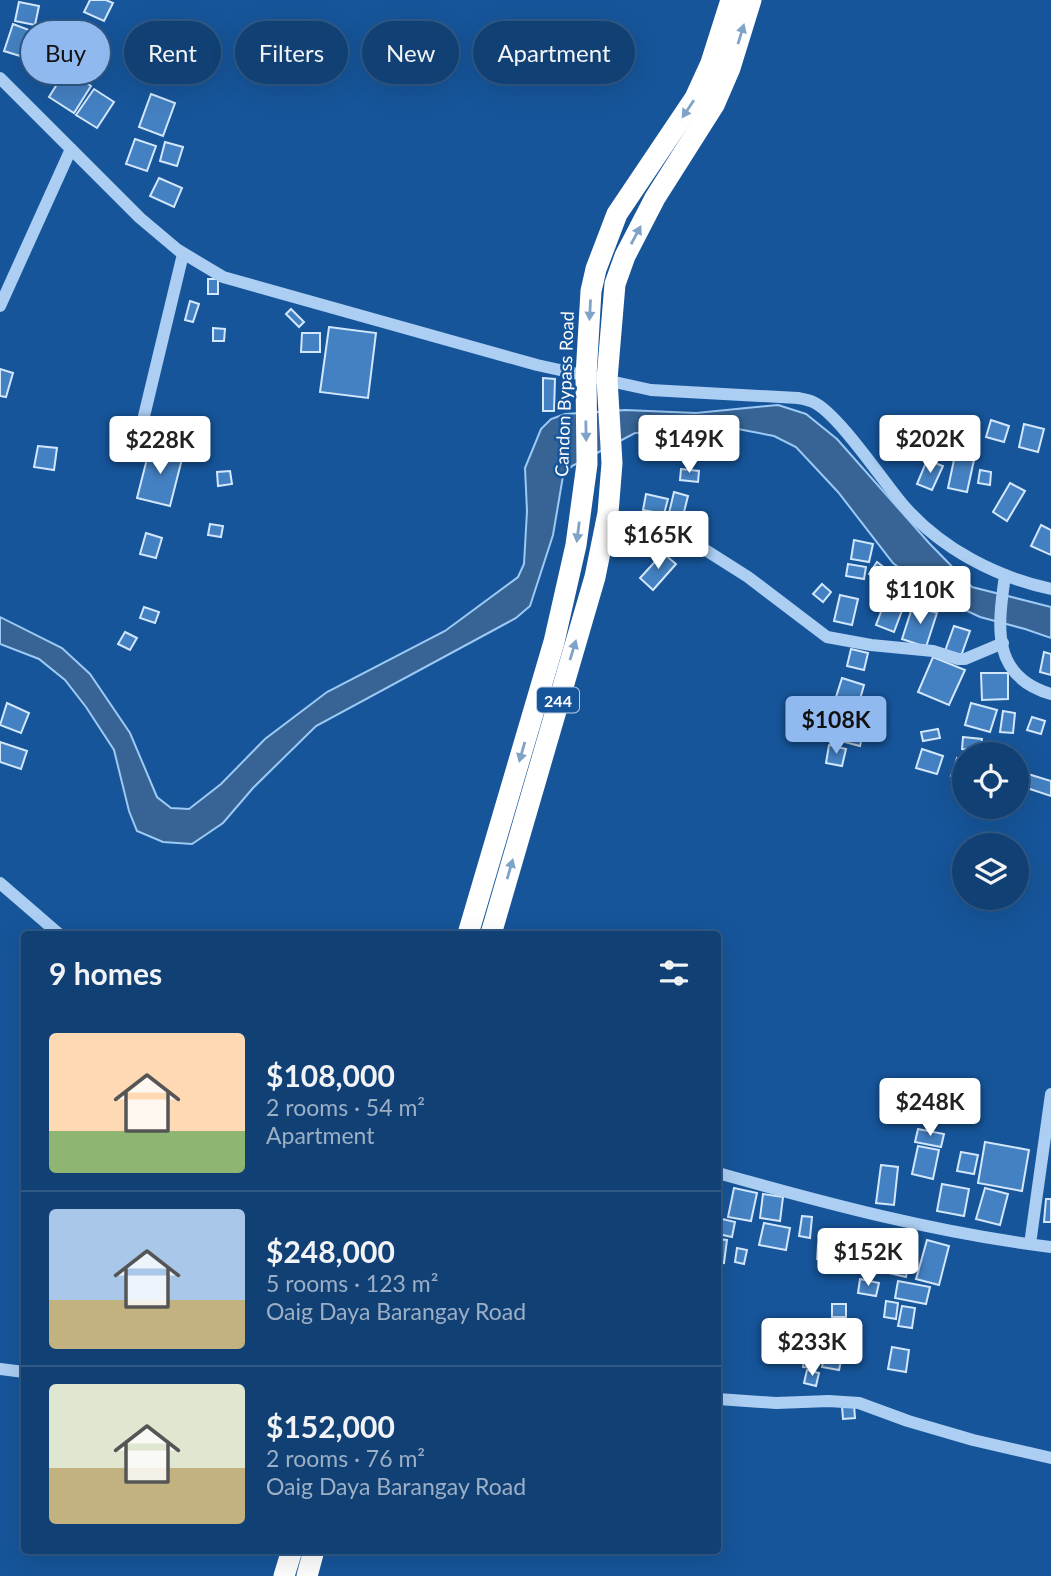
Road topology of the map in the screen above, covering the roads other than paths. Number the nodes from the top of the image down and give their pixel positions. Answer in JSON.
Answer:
{"nodes":[{"id":1,"x":731,"y":0,"type":"edge"},
{"id":2,"x":751,"y":0,"type":"edge"},
{"id":3,"x":0,"y":78,"type":"edge"},
{"id":4,"x":71,"y":149,"type":"junction"},
{"id":5,"x":183,"y":254,"type":"junction"},
{"id":6,"x":0,"y":306,"type":"edge"},
{"id":7,"x":600,"y":383,"type":"junction"},
{"id":8,"x":139,"y":437,"type":"dead end"},
{"id":9,"x":663,"y":523,"type":"dead end"},
{"id":10,"x":1005,"y":575,"type":"junction"},
{"id":11,"x":1051,"y":589,"type":"edge"},
{"id":12,"x":1003,"y":643,"type":"junction"},
{"id":13,"x":1051,"y":694,"type":"edge"},
{"id":14,"x":0,"y":883,"type":"edge"},
{"id":15,"x":56,"y":931,"type":"edge"},
{"id":16,"x":469,"y":931,"type":"edge"},
{"id":17,"x":492,"y":931,"type":"edge"},
{"id":18,"x":1051,"y":1094,"type":"edge"},
{"id":19,"x":721,"y":1174,"type":"edge"},
{"id":20,"x":1030,"y":1244,"type":"junction"},
{"id":21,"x":1051,"y":1247,"type":"edge"},
{"id":22,"x":0,"y":1369,"type":"edge"},
{"id":23,"x":21,"y":1372,"type":"edge"},
{"id":24,"x":721,"y":1399,"type":"edge"},
{"id":25,"x":1051,"y":1458,"type":"edge"},
{"id":26,"x":291,"y":1554,"type":"edge"},
{"id":27,"x":313,"y":1554,"type":"edge"},
{"id":28,"x":284,"y":1576,"type":"edge"},
{"id":29,"x":307,"y":1576,"type":"edge"}],
"edges":[{"from":1,"to":7,"type":"highway","name":"Candon Bypass Road","number":"244","one_way":true},
{"from":7,"to":2,"type":"highway","name":"Candon Bypass Road","number":"244","one_way":true},
{"from":3,"to":4,"type":"street"},
{"from":4,"to":5,"type":"street"},
{"from":4,"to":6,"type":"street"},
{"from":5,"to":7,"type":"street"},
{"from":5,"to":8,"type":"street"},
{"from":7,"to":10,"type":"street"},
{"from":7,"to":16,"type":"highway","name":"Candon Bypass Road","number":"244","one_way":true},
{"from":17,"to":7,"type":"highway","name":"Candon Bypass Road","number":"244","one_way":true},
{"from":9,"to":12,"type":"street"},
{"from":10,"to":11,"type":"street"},
{"from":10,"to":12,"type":"street"},
{"from":12,"to":13,"type":"street"},
{"from":14,"to":15,"type":"street"},
{"from":18,"to":20,"type":"street"},
{"from":19,"to":20,"type":"street"},
{"from":20,"to":21,"type":"street"},
{"from":22,"to":23,"type":"street"},
{"from":24,"to":25,"type":"street"},
{"from":26,"to":28,"type":"highway"},
{"from":27,"to":29,"type":"highway"}]}
